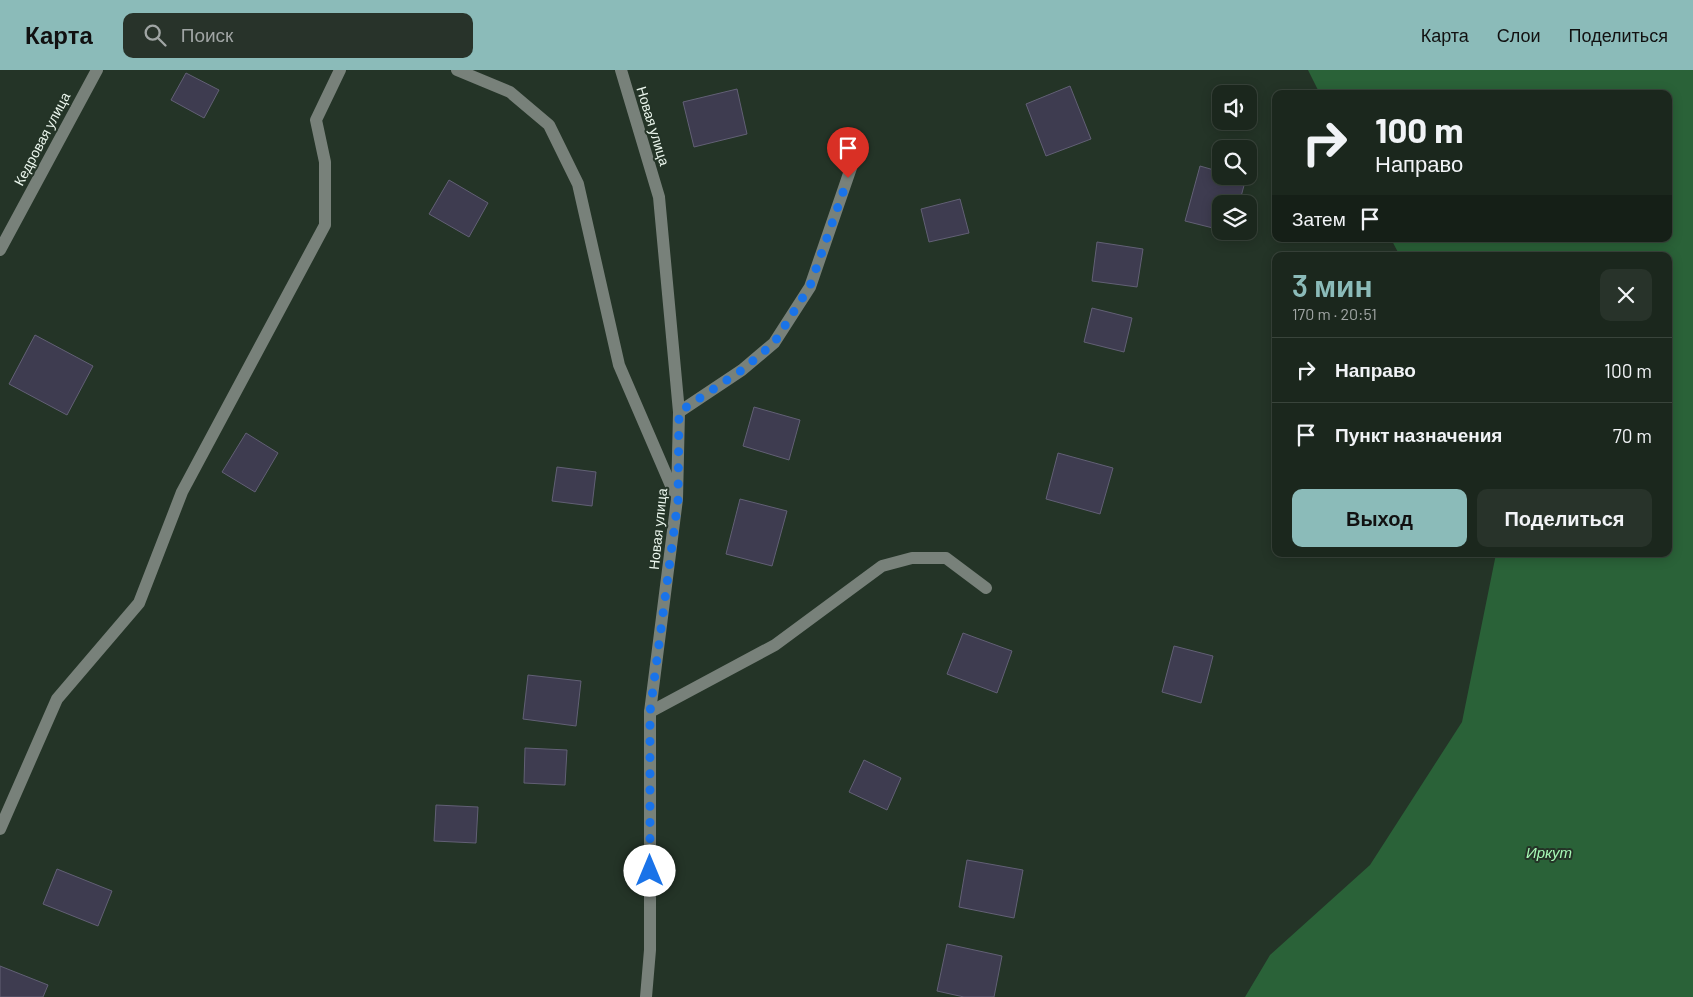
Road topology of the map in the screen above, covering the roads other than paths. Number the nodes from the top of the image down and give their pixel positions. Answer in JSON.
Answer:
{"nodes":[{"id":1,"x":97,"y":70,"type":"edge"},
{"id":2,"x":340,"y":70,"type":"edge"},
{"id":3,"x":457,"y":70,"type":"edge"},
{"id":4,"x":621,"y":70,"type":"edge"},
{"id":5,"x":854,"y":159,"type":"dead end"},
{"id":6,"x":0,"y":250,"type":"edge"},
{"id":7,"x":679,"y":412,"type":"junction"},
{"id":8,"x":678,"y":500,"type":"junction"},
{"id":9,"x":986,"y":588,"type":"dead end"},
{"id":10,"x":650,"y":712,"type":"junction"},
{"id":11,"x":0,"y":829,"type":"edge"},
{"id":12,"x":646,"y":997,"type":"edge"}],
"edges":[{"from":1,"to":6,"type":"street","name":"Кедровая улица"},
{"from":2,"to":11,"type":"street"},
{"from":3,"to":8,"type":"street"},
{"from":4,"to":7,"type":"street","name":"Новая улица"},
{"from":5,"to":7,"type":"street"},
{"from":7,"to":8,"type":"street","name":"Новая улица"},
{"from":8,"to":10,"type":"street","name":"Новая улица"},
{"from":9,"to":10,"type":"street"},
{"from":10,"to":12,"type":"street","name":"Новая улица"}]}
